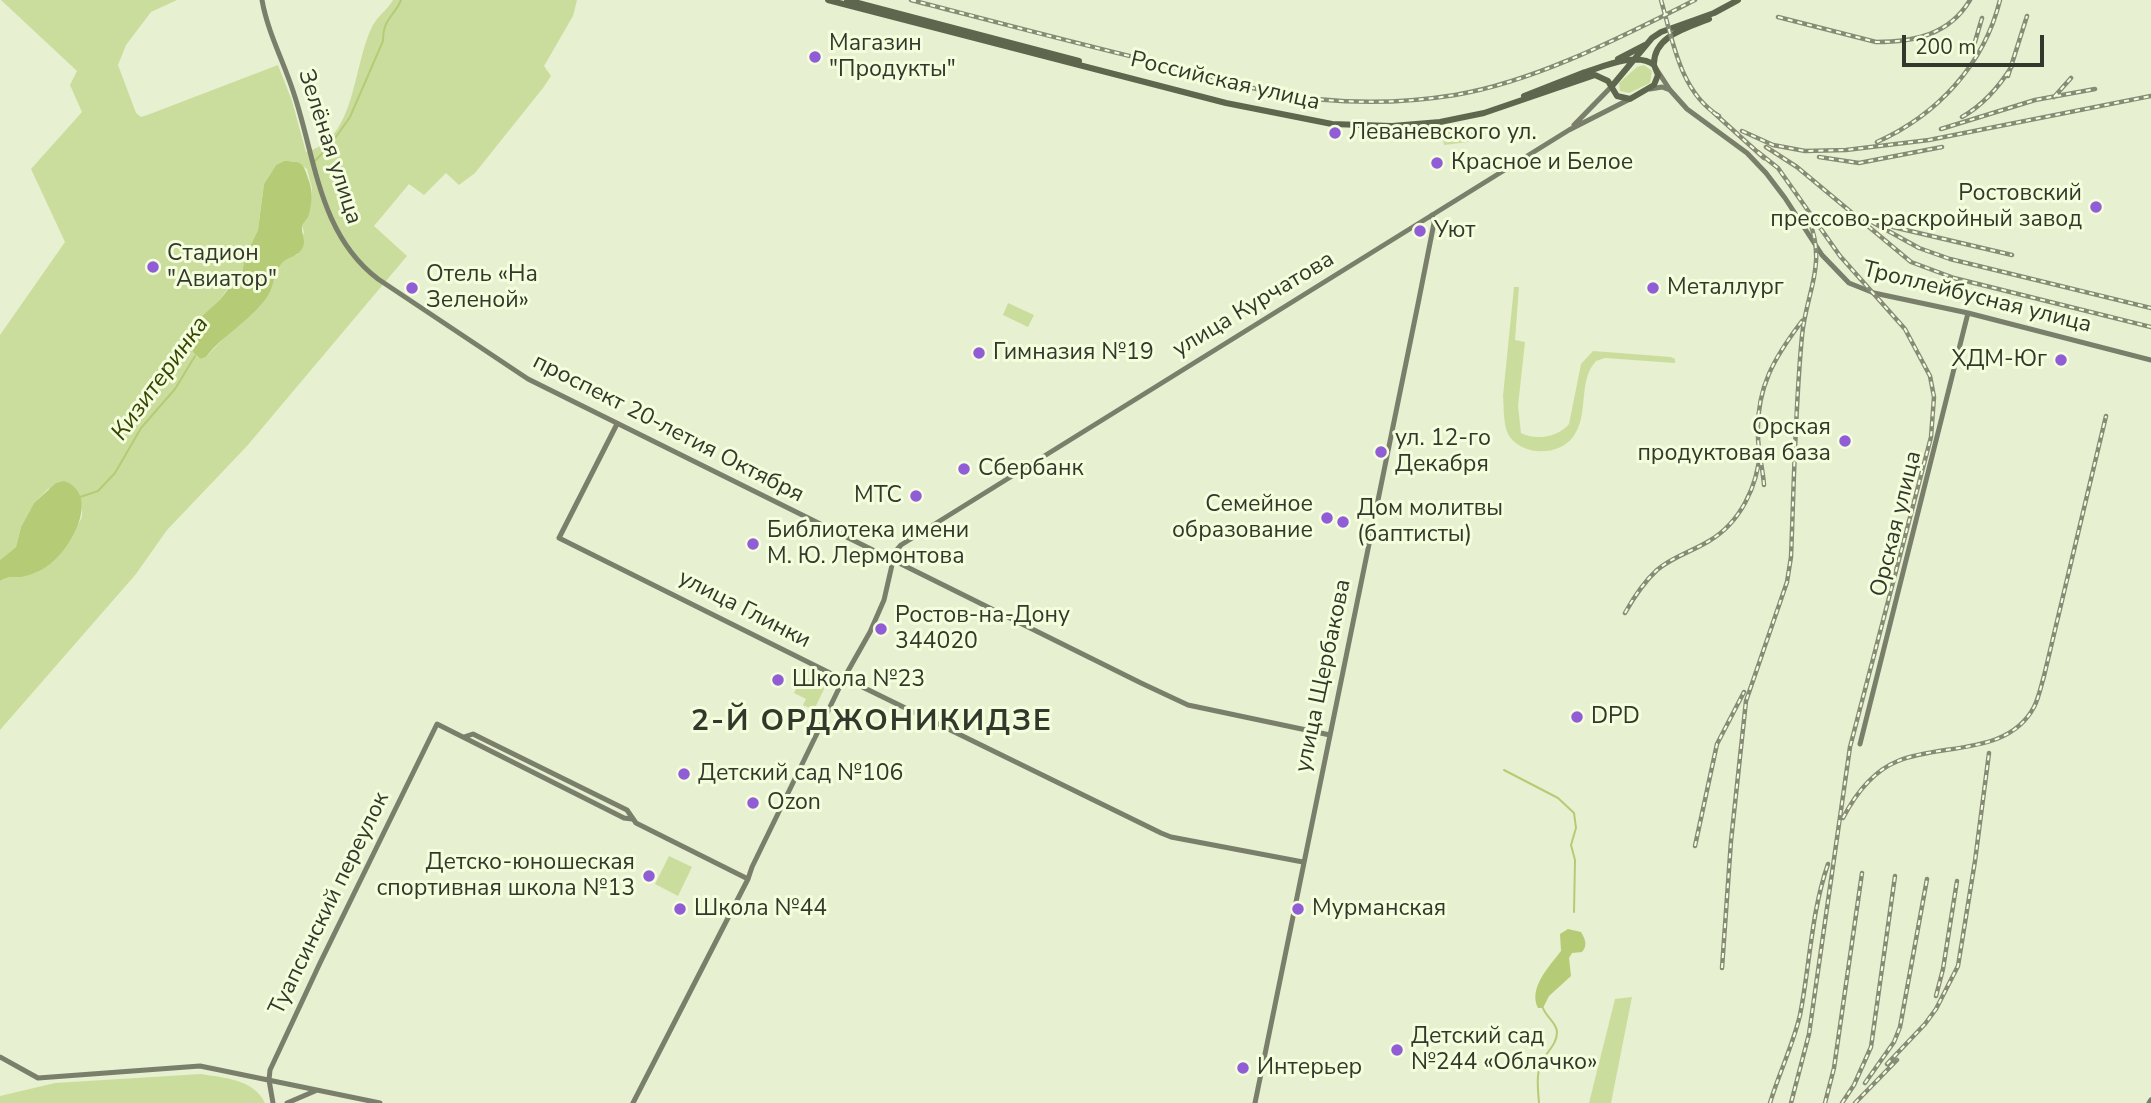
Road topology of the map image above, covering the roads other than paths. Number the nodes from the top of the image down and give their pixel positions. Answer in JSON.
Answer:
{"nodes":[{"id":1,"x":262,"y":0,"type":"edge"},
{"id":2,"x":828,"y":0,"type":"edge"},
{"id":3,"x":847,"y":0,"type":"edge"},
{"id":4,"x":1738,"y":0,"type":"edge"},
{"id":5,"x":1745,"y":0,"type":"edge"},
{"id":6,"x":1676,"y":29,"type":"junction"},
{"id":7,"x":1645,"y":45,"type":"junction"},
{"id":8,"x":1634,"y":61,"type":"junction"},
{"id":9,"x":1655,"y":67,"type":"junction"},
{"id":10,"x":1583,"y":73,"type":"junction"},
{"id":11,"x":1612,"y":86,"type":"junction"},
{"id":12,"x":1649,"y":89,"type":"junction"},
{"id":13,"x":1670,"y":90,"type":"junction"},
{"id":14,"x":1630,"y":99,"type":"junction"},
{"id":15,"x":1569,"y":130,"type":"junction"},
{"id":16,"x":1432,"y":215,"type":"junction"},
{"id":17,"x":391,"y":288,"type":"joint"},
{"id":18,"x":1968,"y":313,"type":"junction"},
{"id":19,"x":2151,"y":360,"type":"edge"},
{"id":20,"x":617,"y":424,"type":"junction"},
{"id":21,"x":892,"y":561,"type":"junction"},
{"id":22,"x":844,"y":678,"type":"junction"},
{"id":23,"x":1330,"y":734,"type":"junction"},
{"id":24,"x":1860,"y":744,"type":"dead end"},
{"id":25,"x":1303,"y":862,"type":"junction"},
{"id":26,"x":748,"y":879,"type":"junction"},
{"id":27,"x":0,"y":1057,"type":"edge"},
{"id":28,"x":269,"y":1080,"type":"junction"},
{"id":29,"x":318,"y":1090,"type":"junction"},
{"id":30,"x":273,"y":1103,"type":"edge"},
{"id":31,"x":287,"y":1103,"type":"edge"},
{"id":32,"x":380,"y":1103,"type":"edge"},
{"id":33,"x":633,"y":1103,"type":"edge"},
{"id":34,"x":1255,"y":1103,"type":"edge"}],
"edges":[{"from":1,"to":17,"type":"street","name":"Зелёная улица"},
{"from":2,"to":11,"type":"main road","name":"Российская улица"},
{"from":3,"to":10,"type":"main road","name":"Российская улица"},
{"from":4,"to":6,"type":"main road"},
{"from":5,"to":6,"type":"main road"},
{"from":6,"to":7,"type":"main road"},
{"from":6,"to":9,"type":"main road"},
{"from":7,"to":8,"type":"main road"},
{"from":7,"to":10,"type":"main road"},
{"from":8,"to":9,"type":"main road"},
{"from":8,"to":10,"type":"main road"},
{"from":8,"to":11,"type":"main road"},
{"from":9,"to":12,"type":"main road"},
{"from":9,"to":13,"type":"street","name":"Троллейбусная улица"},
{"from":11,"to":14,"type":"main road"},
{"from":11,"to":15,"type":"street","name":"улица Курчатова"},
{"from":12,"to":13,"type":"street"},
{"from":12,"to":14,"type":"main road"},
{"from":13,"to":18,"type":"street","name":"Троллейбусная улица"},
{"from":14,"to":15,"type":"street","name":"улица Курчатова"},
{"from":15,"to":16,"type":"street","name":"улица Курчатова"},
{"from":16,"to":21,"type":"street","name":"улица Курчатова"},
{"from":16,"to":23,"type":"street","name":"улица Щербакова"},
{"from":17,"to":20,"type":"street","name":"проспект 20-летия Октября"},
{"from":18,"to":19,"type":"street","name":"Троллейбусная улица"},
{"from":18,"to":24,"type":"street","name":"Орская улица"},
{"from":20,"to":21,"type":"street","name":"проспект 20-летия Октября"},
{"from":20,"to":22,"type":"street","name":"улица Глинки"},
{"from":21,"to":22,"type":"street"},
{"from":21,"to":23,"type":"street","name":"проспект 20-летия Октября"},
{"from":22,"to":25,"type":"street","name":"улица Глинки"},
{"from":22,"to":26,"type":"street"},
{"from":23,"to":25,"type":"street","name":"улица Щербакова"},
{"from":25,"to":34,"type":"street","name":"улица Щербакова"},
{"from":26,"to":28,"type":"street","name":"Туапсинский переулок"},
{"from":26,"to":33,"type":"street"},
{"from":27,"to":28,"type":"street"},
{"from":28,"to":29,"type":"street"},
{"from":28,"to":30,"type":"street","name":"Туапсинский переулок"},
{"from":29,"to":31,"type":"street"},
{"from":29,"to":32,"type":"street"}]}
